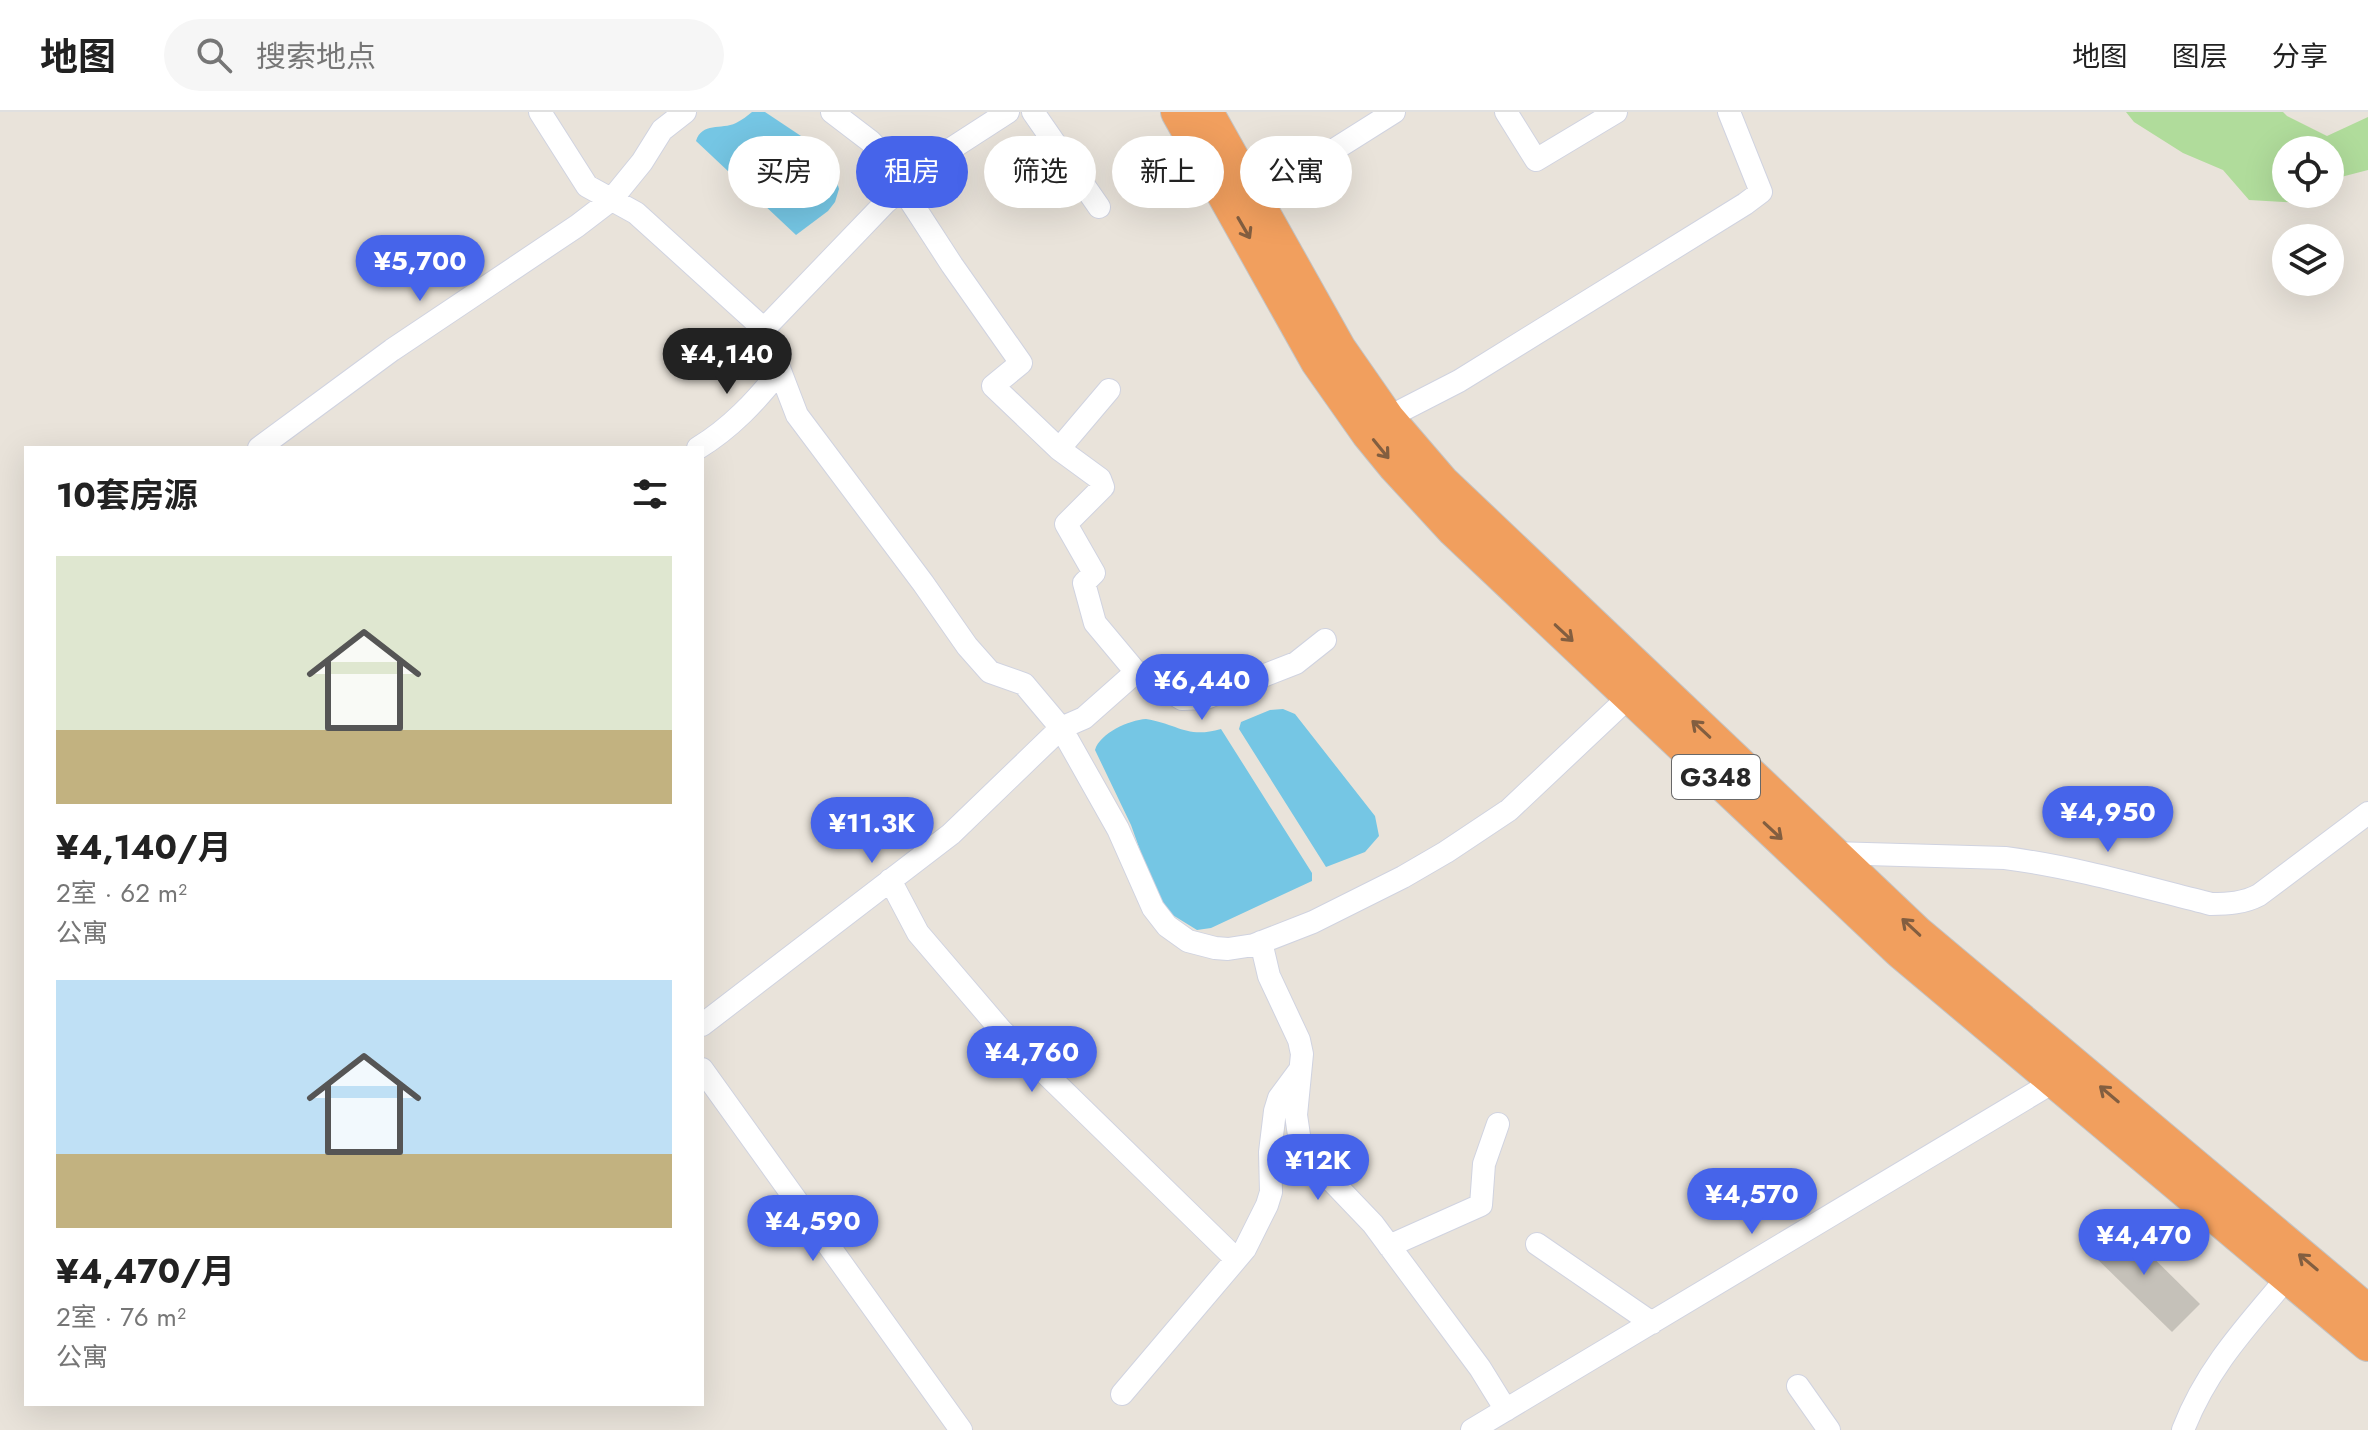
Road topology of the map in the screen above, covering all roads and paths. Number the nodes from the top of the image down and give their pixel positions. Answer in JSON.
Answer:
{"nodes":[{"id":1,"x":540,"y":112,"type":"edge"},
{"id":2,"x":685,"y":112,"type":"edge"},
{"id":3,"x":832,"y":112,"type":"edge"},
{"id":4,"x":1008,"y":112,"type":"edge"},
{"id":5,"x":1033,"y":112,"type":"edge"},
{"id":6,"x":1178,"y":112,"type":"edge"},
{"id":7,"x":1206,"y":112,"type":"edge"},
{"id":8,"x":1394,"y":112,"type":"edge"},
{"id":9,"x":1506,"y":112,"type":"edge"},
{"id":10,"x":1616,"y":112,"type":"edge"},
{"id":11,"x":1729,"y":112,"type":"edge"},
{"id":12,"x":863,"y":136,"type":"edge"},
{"id":13,"x":968,"y":138,"type":"edge"},
{"id":14,"x":1352,"y":138,"type":"edge"},
{"id":15,"x":1240,"y":171,"type":"edge"},
{"id":16,"x":611,"y":200,"type":"junction"},
{"id":17,"x":1099,"y":207,"type":"dead end"},
{"id":18,"x":880,"y":208,"type":"edge"},
{"id":19,"x":919,"y":208,"type":"edge"},
{"id":20,"x":1261,"y":208,"type":"edge"},
{"id":21,"x":764,"y":329,"type":"junction"},
{"id":22,"x":780,"y":371,"type":"junction"},
{"id":23,"x":1109,"y":390,"type":"dead end"},
{"id":24,"x":1387,"y":418,"type":"junction"},
{"id":25,"x":262,"y":446,"type":"edge"},
{"id":26,"x":701,"y":446,"type":"edge"},
{"id":27,"x":1059,"y":449,"type":"junction"},
{"id":28,"x":1325,"y":640,"type":"dead end"},
{"id":29,"x":1136,"y":672,"type":"junction"},
{"id":30,"x":1630,"y":696,"type":"junction"},
{"id":31,"x":1061,"y":728,"type":"junction"},
{"id":32,"x":2368,"y":813,"type":"edge"},
{"id":33,"x":1832,"y":853,"type":"junction"},
{"id":34,"x":890,"y":880,"type":"junction"},
{"id":35,"x":1261,"y":942,"type":"junction"},
{"id":36,"x":704,"y":1023,"type":"edge"},
{"id":37,"x":1302,"y":1067,"type":"junction"},
{"id":38,"x":704,"y":1072,"type":"edge"},
{"id":39,"x":2055,"y":1081,"type":"junction"},
{"id":40,"x":1498,"y":1124,"type":"dead end"},
{"id":41,"x":1537,"y":1244,"type":"dead end"},
{"id":42,"x":1389,"y":1246,"type":"junction"},
{"id":43,"x":1236,"y":1259,"type":"junction"},
{"id":44,"x":2288,"y":1277,"type":"junction"},
{"id":45,"x":2368,"y":1312,"type":"edge"},
{"id":46,"x":1652,"y":1323,"type":"junction"},
{"id":47,"x":2368,"y":1344,"type":"edge"},
{"id":48,"x":1798,"y":1386,"type":"dead end"},
{"id":49,"x":1122,"y":1394,"type":"dead end"},
{"id":50,"x":1506,"y":1410,"type":"junction"},
{"id":51,"x":961,"y":1430,"type":"edge"},
{"id":52,"x":1472,"y":1430,"type":"edge"},
{"id":53,"x":1829,"y":1430,"type":"edge"},
{"id":54,"x":2183,"y":1430,"type":"edge"}],
"edges":[{"from":1,"to":16,"type":"street"},
{"from":2,"to":16,"type":"street"},
{"from":3,"to":12,"type":"street"},
{"from":4,"to":13,"type":"street"},
{"from":5,"to":17,"type":"street"},
{"from":6,"to":30,"type":"highway","number":"G348","one_way":true},
{"from":7,"to":15,"type":"highway","number":"G348"},
{"from":8,"to":14,"type":"street"},
{"from":9,"to":10,"type":"street"},
{"from":11,"to":24,"type":"street"},
{"from":16,"to":21,"type":"street"},
{"from":16,"to":25,"type":"street"},
{"from":18,"to":21,"type":"street"},
{"from":19,"to":27,"type":"street"},
{"from":20,"to":24,"type":"highway","number":"G348"},
{"from":21,"to":22,"type":"street"},
{"from":22,"to":26,"type":"street"},
{"from":22,"to":31,"type":"street"},
{"from":23,"to":27,"type":"street"},
{"from":33,"to":24,"type":"highway","number":"G348","one_way":true},
{"from":27,"to":29,"type":"street"},
{"from":28,"to":29,"type":"street"},
{"from":29,"to":31,"type":"street"},
{"from":30,"to":35,"type":"street"},
{"from":30,"to":39,"type":"highway","number":"G348","one_way":true},
{"from":31,"to":34,"type":"street"},
{"from":31,"to":35,"type":"street"},
{"from":32,"to":33,"type":"street"},
{"from":45,"to":33,"type":"highway","number":"G348","one_way":true},
{"from":34,"to":36,"type":"street"},
{"from":34,"to":43,"type":"street"},
{"from":35,"to":37,"type":"street"},
{"from":37,"to":42,"type":"street"},
{"from":37,"to":43,"type":"street"},
{"from":38,"to":51,"type":"street"},
{"from":39,"to":44,"type":"highway","number":"G348"},
{"from":39,"to":46,"type":"street"},
{"from":40,"to":42,"type":"street"},
{"from":41,"to":46,"type":"street"},
{"from":42,"to":50,"type":"street"},
{"from":43,"to":49,"type":"street"},
{"from":44,"to":47,"type":"highway","number":"G348"},
{"from":44,"to":54,"type":"street"},
{"from":46,"to":50,"type":"street"},
{"from":48,"to":53,"type":"street"},
{"from":50,"to":52,"type":"street"}]}
